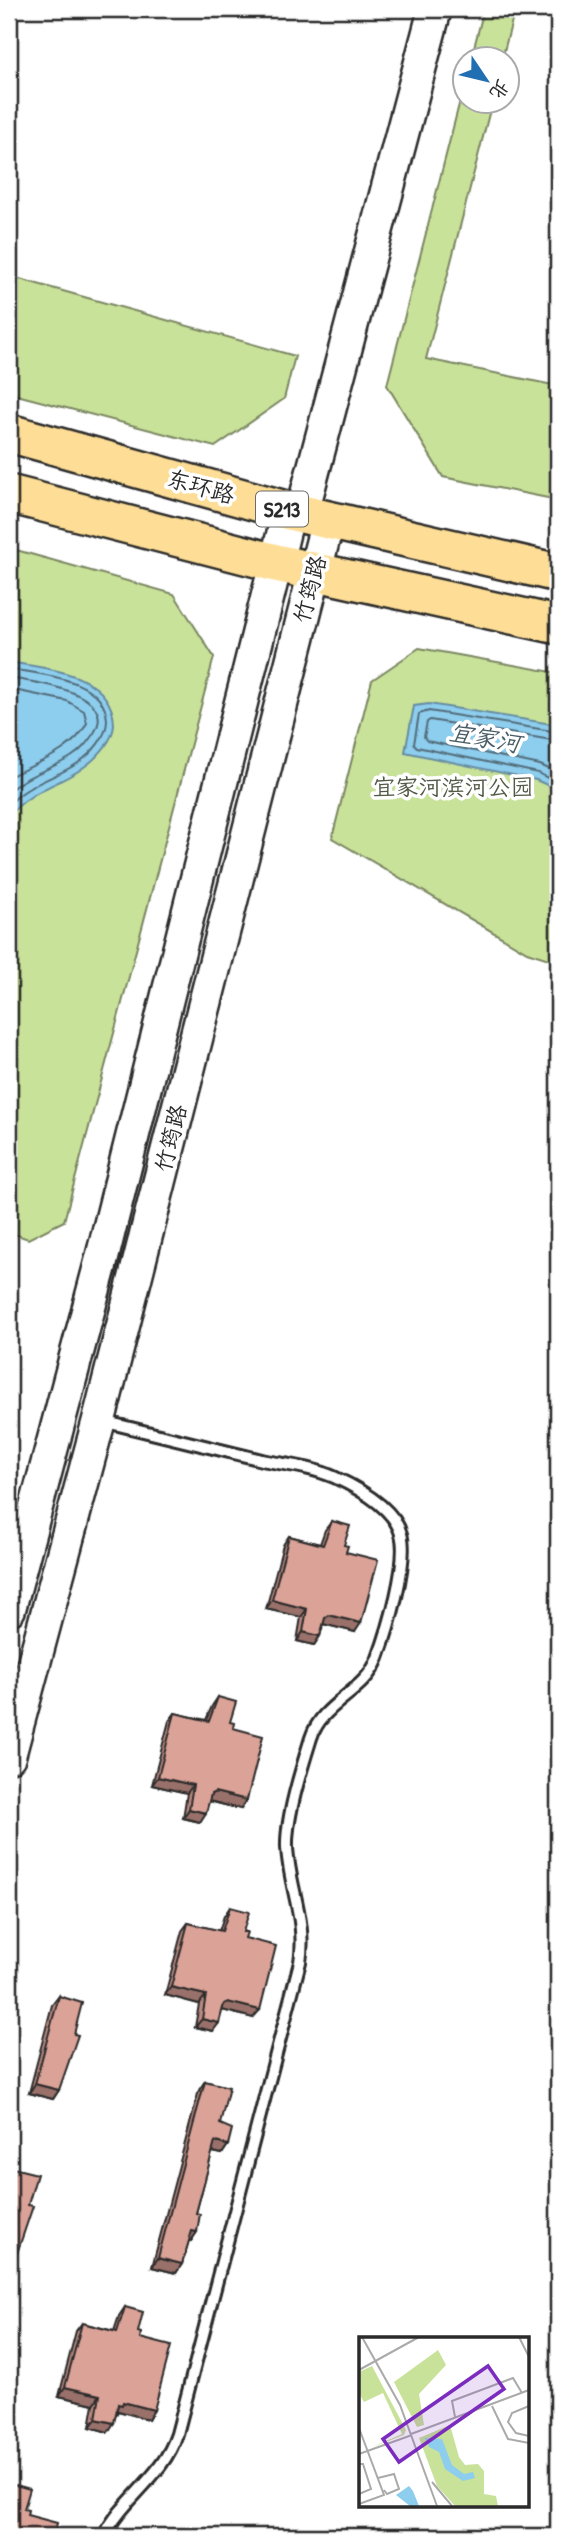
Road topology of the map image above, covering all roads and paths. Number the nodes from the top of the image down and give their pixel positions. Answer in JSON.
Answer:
{"nodes":[{"id":1,"x":435,"y":9,"type":"edge"},
{"id":2,"x":9,"y":433,"type":"edge"},
{"id":3,"x":9,"y":494,"type":"edge"},
{"id":4,"x":306,"y":515,"type":"junction"},
{"id":5,"x":276,"y":563,"type":"junction"},
{"id":6,"x":314,"y":571,"type":"junction"},
{"id":7,"x":558,"y":573,"type":"edge"},
{"id":8,"x":558,"y":625,"type":"edge"},
{"id":9,"x":99,"y":1420,"type":"junction"},
{"id":10,"x":9,"y":1609,"type":"edge"},
{"id":11,"x":9,"y":1756,"type":"edge"},
{"id":12,"x":104,"y":2536,"type":"edge"}],
"edges":[{"from":1,"to":4,"type":"main road","name":"竹筠路"},
{"from":2,"to":4,"type":"highway","name":"东环路","number":"S213"},
{"from":3,"to":5,"type":"highway","number":"S213"},
{"from":4,"to":5,"type":"main road","name":"竹筠路"},
{"from":4,"to":6,"type":"main road","name":"竹筠路"},
{"from":4,"to":7,"type":"highway","name":"东环路","number":"S213"},
{"from":5,"to":6,"type":"highway","number":"S213"},
{"from":5,"to":10,"type":"main road","name":"竹筠路"},
{"from":6,"to":8,"type":"highway","number":"S213"},
{"from":6,"to":9,"type":"main road","name":"竹筠路"},
{"from":9,"to":11,"type":"main road","name":"竹筠路"},
{"from":9,"to":12,"type":"lane"}]}
